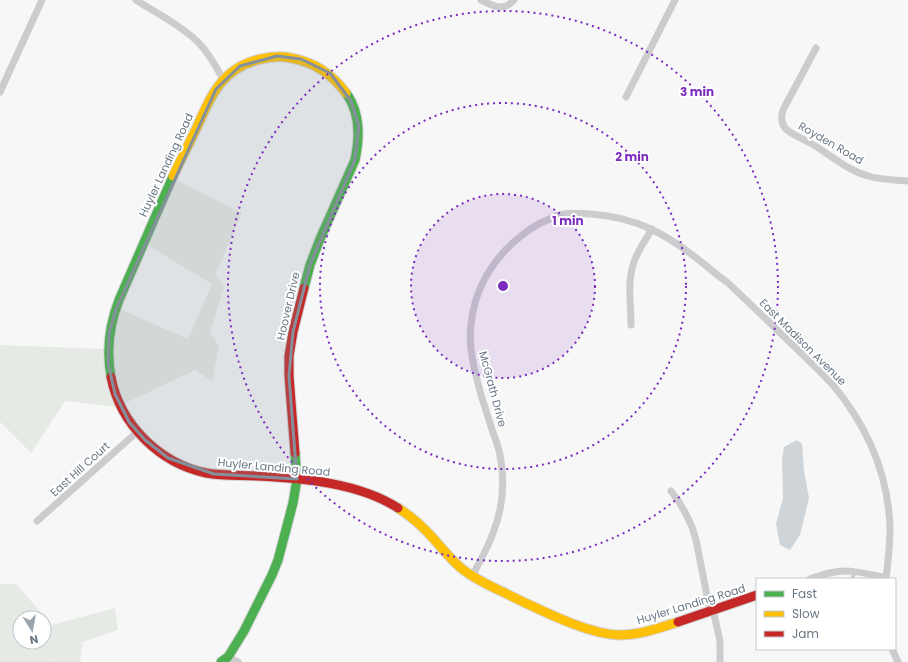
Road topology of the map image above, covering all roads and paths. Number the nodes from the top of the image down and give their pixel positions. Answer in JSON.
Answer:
{"nodes":[{"id":1,"x":42,"y":0,"type":"edge"},
{"id":2,"x":136,"y":0,"type":"edge"},
{"id":3,"x":481,"y":0,"type":"edge"},
{"id":4,"x":514,"y":0,"type":"edge"},
{"id":5,"x":675,"y":0,"type":"edge"},
{"id":6,"x":816,"y":48,"type":"dead end"},
{"id":7,"x":223,"y":79,"type":"junction"},
{"id":8,"x":0,"y":92,"type":"edge"},
{"id":9,"x":626,"y":97,"type":"dead end"},
{"id":10,"x":908,"y":181,"type":"edge"},
{"id":11,"x":652,"y":229,"type":"junction"},
{"id":12,"x":631,"y":325,"type":"dead end"},
{"id":13,"x":137,"y":432,"type":"junction"},
{"id":14,"x":296,"y":479,"type":"junction"},
{"id":15,"x":671,"y":491,"type":"dead end"},
{"id":16,"x":37,"y":521,"type":"dead end"},
{"id":17,"x":854,"y":572,"type":"junction"},
{"id":18,"x":472,"y":576,"type":"junction"},
{"id":19,"x":813,"y":578,"type":"edge"},
{"id":20,"x":852,"y":578,"type":"edge"},
{"id":21,"x":882,"y":578,"type":"edge"},
{"id":22,"x":886,"y":578,"type":"edge"},
{"id":23,"x":756,"y":595,"type":"edge"},
{"id":24,"x":712,"y":610,"type":"junction"},
{"id":25,"x":892,"y":650,"type":"edge"},
{"id":26,"x":224,"y":659,"type":"edge"},
{"id":27,"x":238,"y":662,"type":"edge"},
{"id":28,"x":720,"y":662,"type":"edge"},
{"id":29,"x":898,"y":662,"type":"edge"}],
"edges":[{"from":1,"to":8,"type":"street"},
{"from":2,"to":7,"type":"street"},
{"from":3,"to":4,"type":"street"},
{"from":5,"to":9,"type":"street"},
{"from":6,"to":10,"type":"street","name":"Royden Road"},
{"from":7,"to":13,"type":"street","name":"Huyler Landing Road"},
{"from":7,"to":14,"type":"street","name":"Hoover Drive"},
{"from":11,"to":12,"type":"street"},
{"from":11,"to":18,"type":"street","name":"McGrath Drive"},
{"from":11,"to":22,"type":"street","name":"East Madison Avenue"},
{"from":13,"to":14,"type":"street","name":"Huyler Landing Road"},
{"from":13,"to":16,"type":"street","name":"East Hill Court"},
{"from":14,"to":18,"type":"street","name":"Huyler Landing Road"},
{"from":14,"to":26,"type":"street","name":"Hoover Drive"},
{"from":15,"to":24,"type":"street"},
{"from":17,"to":19,"type":"street"},
{"from":17,"to":20,"type":"lane"},
{"from":17,"to":21,"type":"street"},
{"from":18,"to":24,"type":"street","name":"Huyler Landing Road"},
{"from":23,"to":24,"type":"street","name":"Huyler Landing Road"},
{"from":24,"to":28,"type":"street"},
{"from":25,"to":29,"type":"street"},
{"from":26,"to":27,"type":"street"}]}
